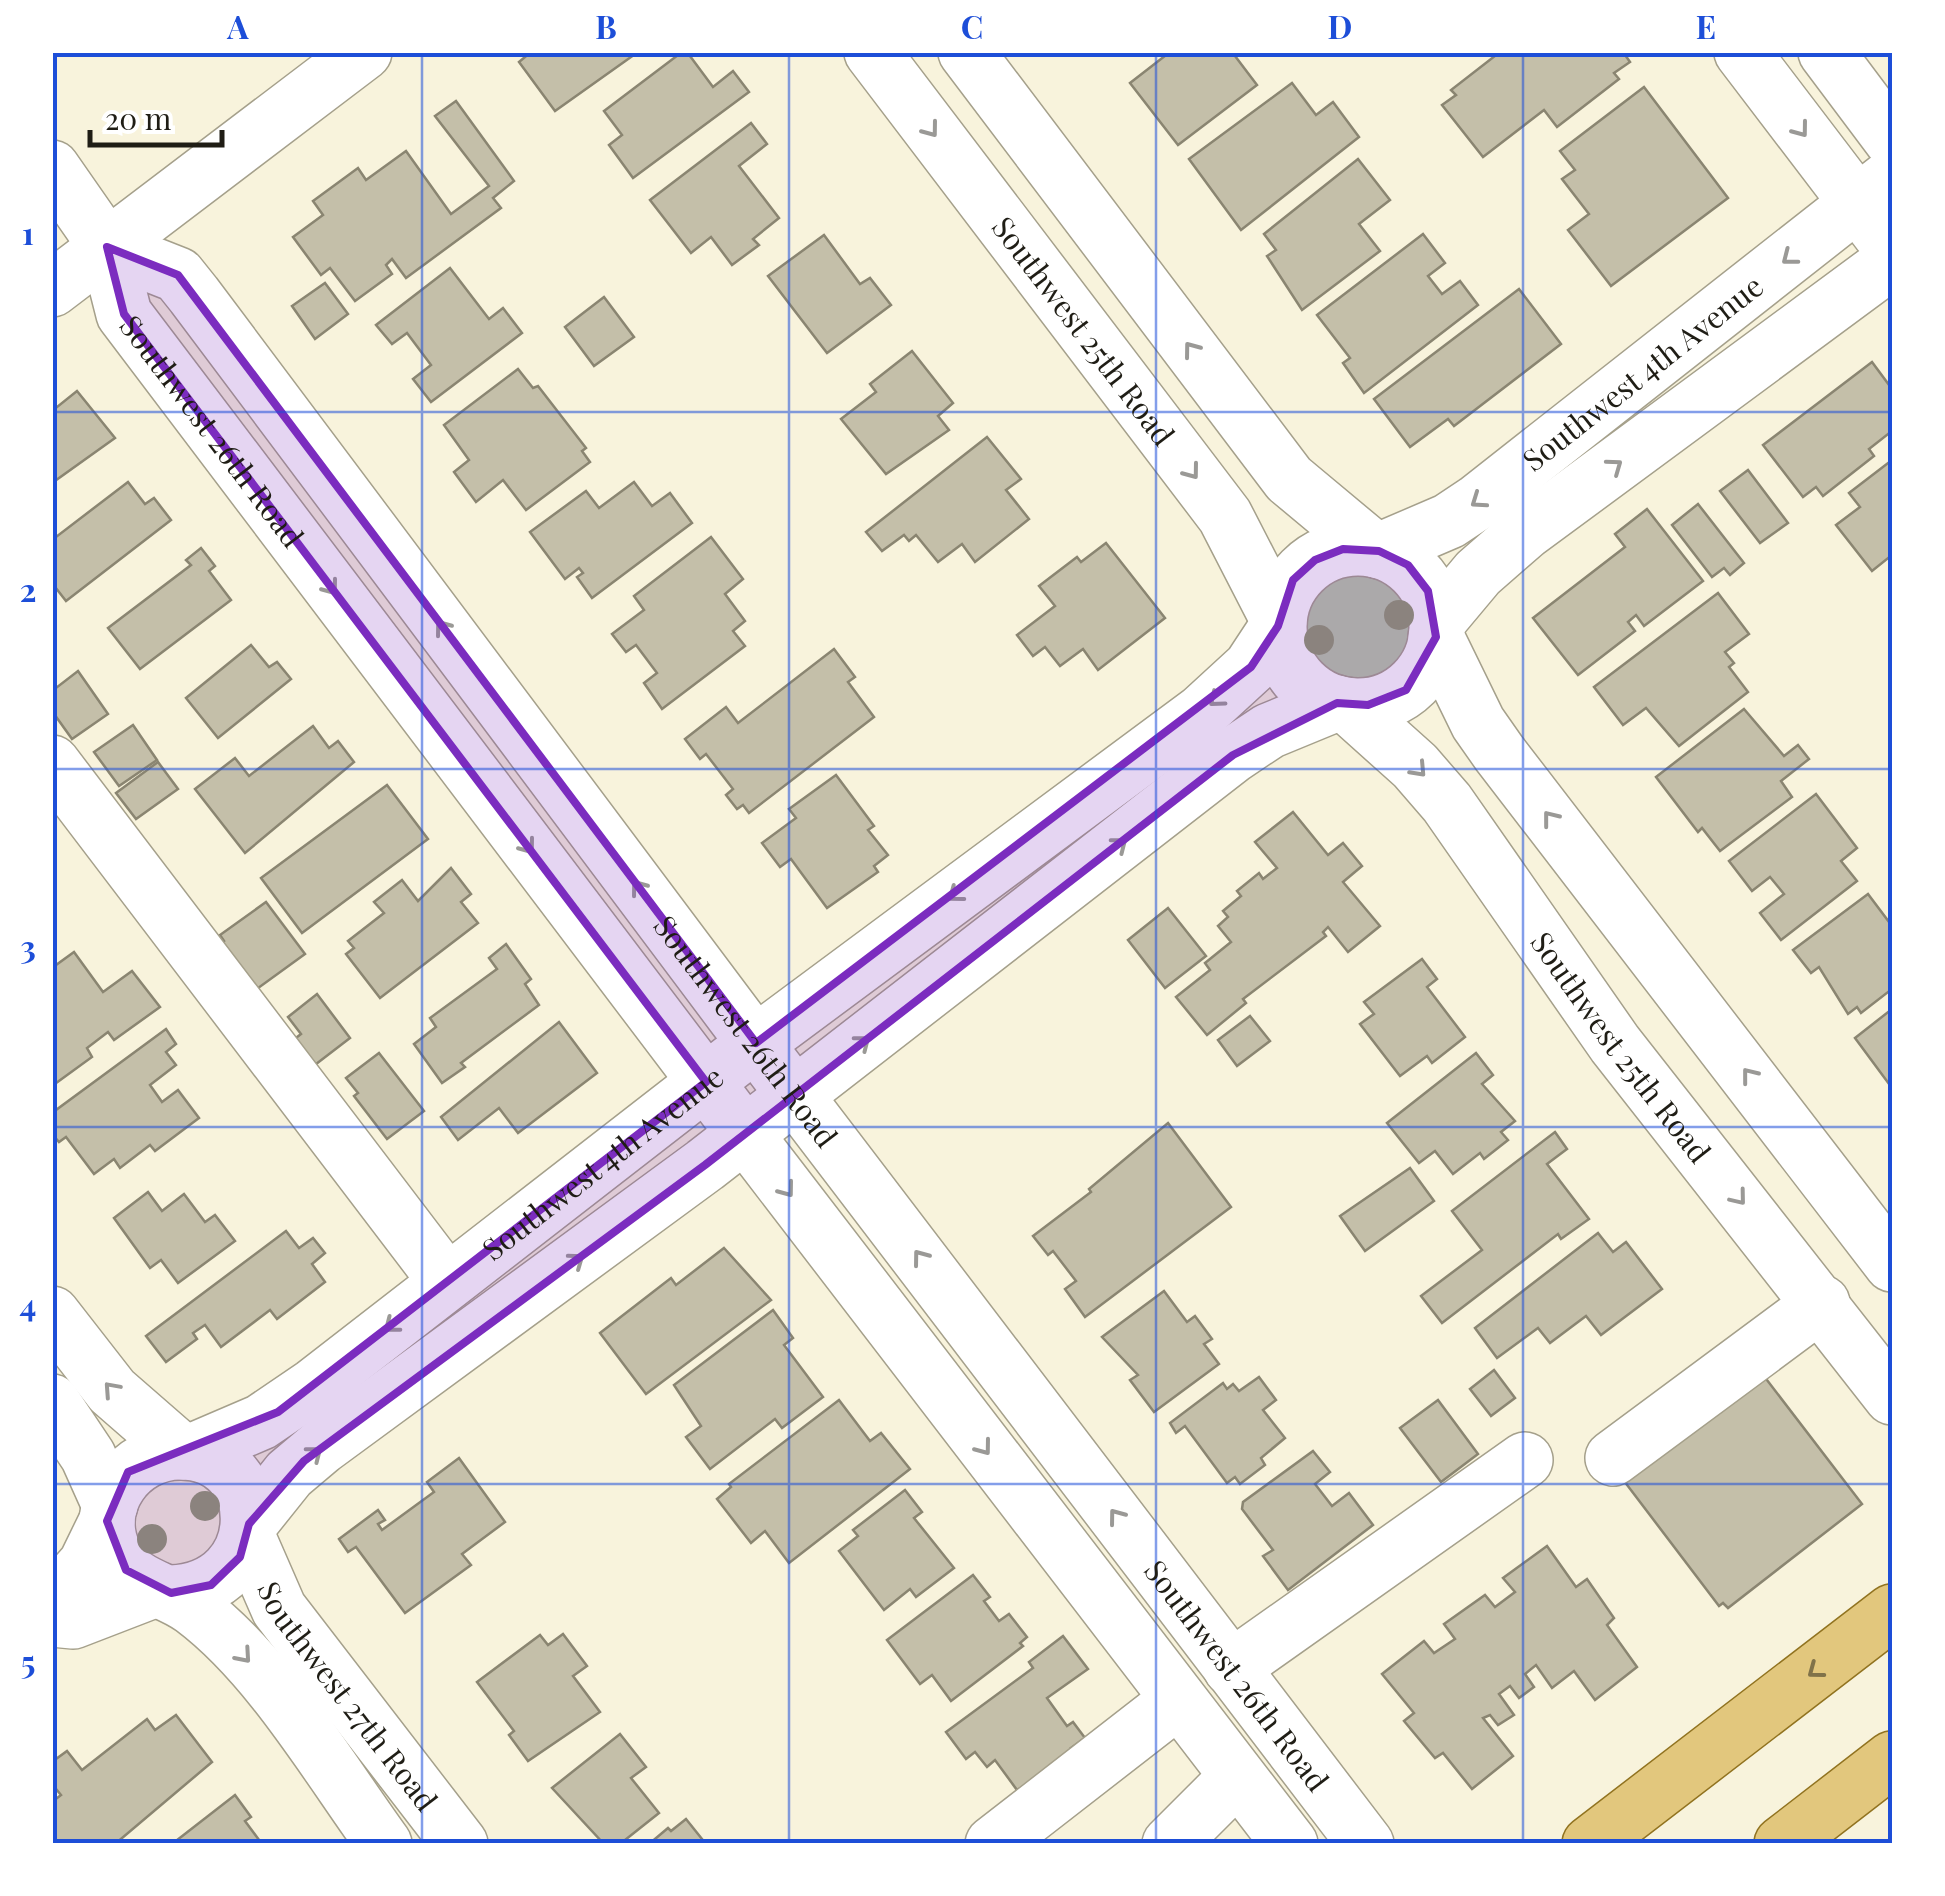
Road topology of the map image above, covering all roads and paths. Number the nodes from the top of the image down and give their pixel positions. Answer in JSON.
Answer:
{"nodes":[{"id":1,"x":364,"y":52,"type":"edge"},
{"id":2,"x":872,"y":52,"type":"edge"},
{"id":3,"x":966,"y":52,"type":"edge"},
{"id":4,"x":1742,"y":52,"type":"edge"},
{"id":5,"x":1826,"y":52,"type":"edge"},
{"id":6,"x":1892,"y":140,"type":"edge"},
{"id":7,"x":52,"y":168,"type":"edge"},
{"id":8,"x":1875,"y":190,"type":"edge"},
{"id":9,"x":107,"y":247,"type":"junction"},
{"id":10,"x":1892,"y":248,"type":"edge"},
{"id":11,"x":1892,"y":261,"type":"edge"},
{"id":12,"x":52,"y":289,"type":"edge"},
{"id":13,"x":1376,"y":550,"type":"junction"},
{"id":14,"x":1278,"y":624,"type":"junction"},
{"id":15,"x":1437,"y":629,"type":"junction"},
{"id":16,"x":1342,"y":704,"type":"junction"},
{"id":17,"x":52,"y":763,"type":"edge"},
{"id":18,"x":756,"y":1043,"type":"junction"},
{"id":19,"x":706,"y":1082,"type":"junction"},
{"id":20,"x":796,"y":1094,"type":"junction"},
{"id":21,"x":746,"y":1133,"type":"junction"},
{"id":22,"x":1892,"y":1264,"type":"edge"},
{"id":23,"x":447,"y":1282,"type":"junction"},
{"id":24,"x":1822,"y":1303,"type":"junction"},
{"id":25,"x":52,"y":1314,"type":"edge"},
{"id":26,"x":1892,"y":1396,"type":"edge"},
{"id":27,"x":52,"y":1402,"type":"edge"},
{"id":28,"x":186,"y":1452,"type":"junction"},
{"id":29,"x":1613,"y":1458,"type":"dead end"},
{"id":30,"x":1525,"y":1460,"type":"dead end"},
{"id":31,"x":108,"y":1513,"type":"junction"},
{"id":32,"x":249,"y":1531,"type":"junction"},
{"id":33,"x":164,"y":1591,"type":"junction"},
{"id":34,"x":1892,"y":1612,"type":"edge"},
{"id":35,"x":52,"y":1619,"type":"edge"},
{"id":36,"x":1232,"y":1668,"type":"junction"},
{"id":37,"x":1177,"y":1700,"type":"junction"},
{"id":38,"x":1892,"y":1759,"type":"edge"},
{"id":39,"x":1237,"y":1777,"type":"junction"},
{"id":40,"x":384,"y":1844,"type":"edge"},
{"id":41,"x":460,"y":1844,"type":"edge"},
{"id":42,"x":993,"y":1844,"type":"edge"},
{"id":43,"x":1170,"y":1844,"type":"edge"},
{"id":44,"x":1290,"y":1844,"type":"edge"},
{"id":45,"x":1366,"y":1844,"type":"edge"},
{"id":46,"x":1590,"y":1844,"type":"edge"},
{"id":47,"x":1782,"y":1844,"type":"edge"}],
"edges":[{"from":1,"to":9,"type":"street"},
{"from":2,"to":14,"type":"street","name":"Southwest 25th Road","one_way":true},
{"from":13,"to":3,"type":"street","one_way":true},
{"from":4,"to":8,"type":"street","one_way":true},
{"from":5,"to":6,"type":"street"},
{"from":7,"to":9,"type":"street","name":"Southwest 26th Road"},
{"from":8,"to":10,"type":"street"},
{"from":8,"to":13,"type":"street","name":"Southwest 4th Avenue","one_way":true},
{"from":9,"to":12,"type":"street"},
{"from":18,"to":9,"type":"street","name":"Southwest 26th Road","one_way":true},
{"from":9,"to":19,"type":"street","name":"Southwest 26th Road","one_way":true},
{"from":15,"to":11,"type":"street","name":"Southwest 4th Avenue","one_way":true},
{"from":13,"to":14,"type":"street"},
{"from":13,"to":15,"type":"street"},
{"from":14,"to":16,"type":"street"},
{"from":14,"to":18,"type":"street","name":"Southwest 4th Avenue","one_way":true},
{"from":15,"to":16,"type":"street"},
{"from":22,"to":15,"type":"street","one_way":true},
{"from":20,"to":16,"type":"street","name":"Southwest 4th Avenue","one_way":true},
{"from":16,"to":24,"type":"street","name":"Southwest 25th Road","one_way":true},
{"from":17,"to":23,"type":"street"},
{"from":18,"to":19,"type":"street","name":"Southwest 4th Avenue"},
{"from":18,"to":20,"type":"street","name":"Southwest 26th Road"},
{"from":19,"to":21,"type":"street","name":"Southwest 26th Road"},
{"from":19,"to":23,"type":"street","name":"Southwest 4th Avenue"},
{"from":20,"to":21,"type":"street","name":"Southwest 4th Avenue"},
{"from":36,"to":20,"type":"street","name":"Southwest 26th Road","one_way":true},
{"from":32,"to":21,"type":"street","name":"Southwest 4th Avenue","one_way":true},
{"from":21,"to":37,"type":"street","name":"Southwest 26th Road","one_way":true},
{"from":23,"to":28,"type":"street","name":"Southwest 4th Avenue","one_way":true},
{"from":24,"to":26,"type":"street","name":"Southwest 25th Road"},
{"from":24,"to":29,"type":"street"},
{"from":28,"to":25,"type":"street","one_way":true},
{"from":27,"to":31,"type":"street"},
{"from":28,"to":31,"type":"street"},
{"from":28,"to":32,"type":"street"},
{"from":30,"to":36,"type":"street"},
{"from":31,"to":33,"type":"street"},
{"from":31,"to":35,"type":"street"},
{"from":32,"to":33,"type":"street"},
{"from":32,"to":41,"type":"street","name":"Southwest 27th Road"},
{"from":33,"to":35,"type":"street"},
{"from":33,"to":40,"type":"street","name":"Southwest 27th Road","one_way":true},
{"from":34,"to":46,"type":"main road","one_way":true},
{"from":36,"to":45,"type":"street","name":"Southwest 26th Road"},
{"from":37,"to":39,"type":"street","name":"Southwest 26th Road"},
{"from":37,"to":42,"type":"street"},
{"from":38,"to":47,"type":"main road"},
{"from":39,"to":43,"type":"street"},
{"from":39,"to":44,"type":"street","name":"Southwest 26th Road"}]}
